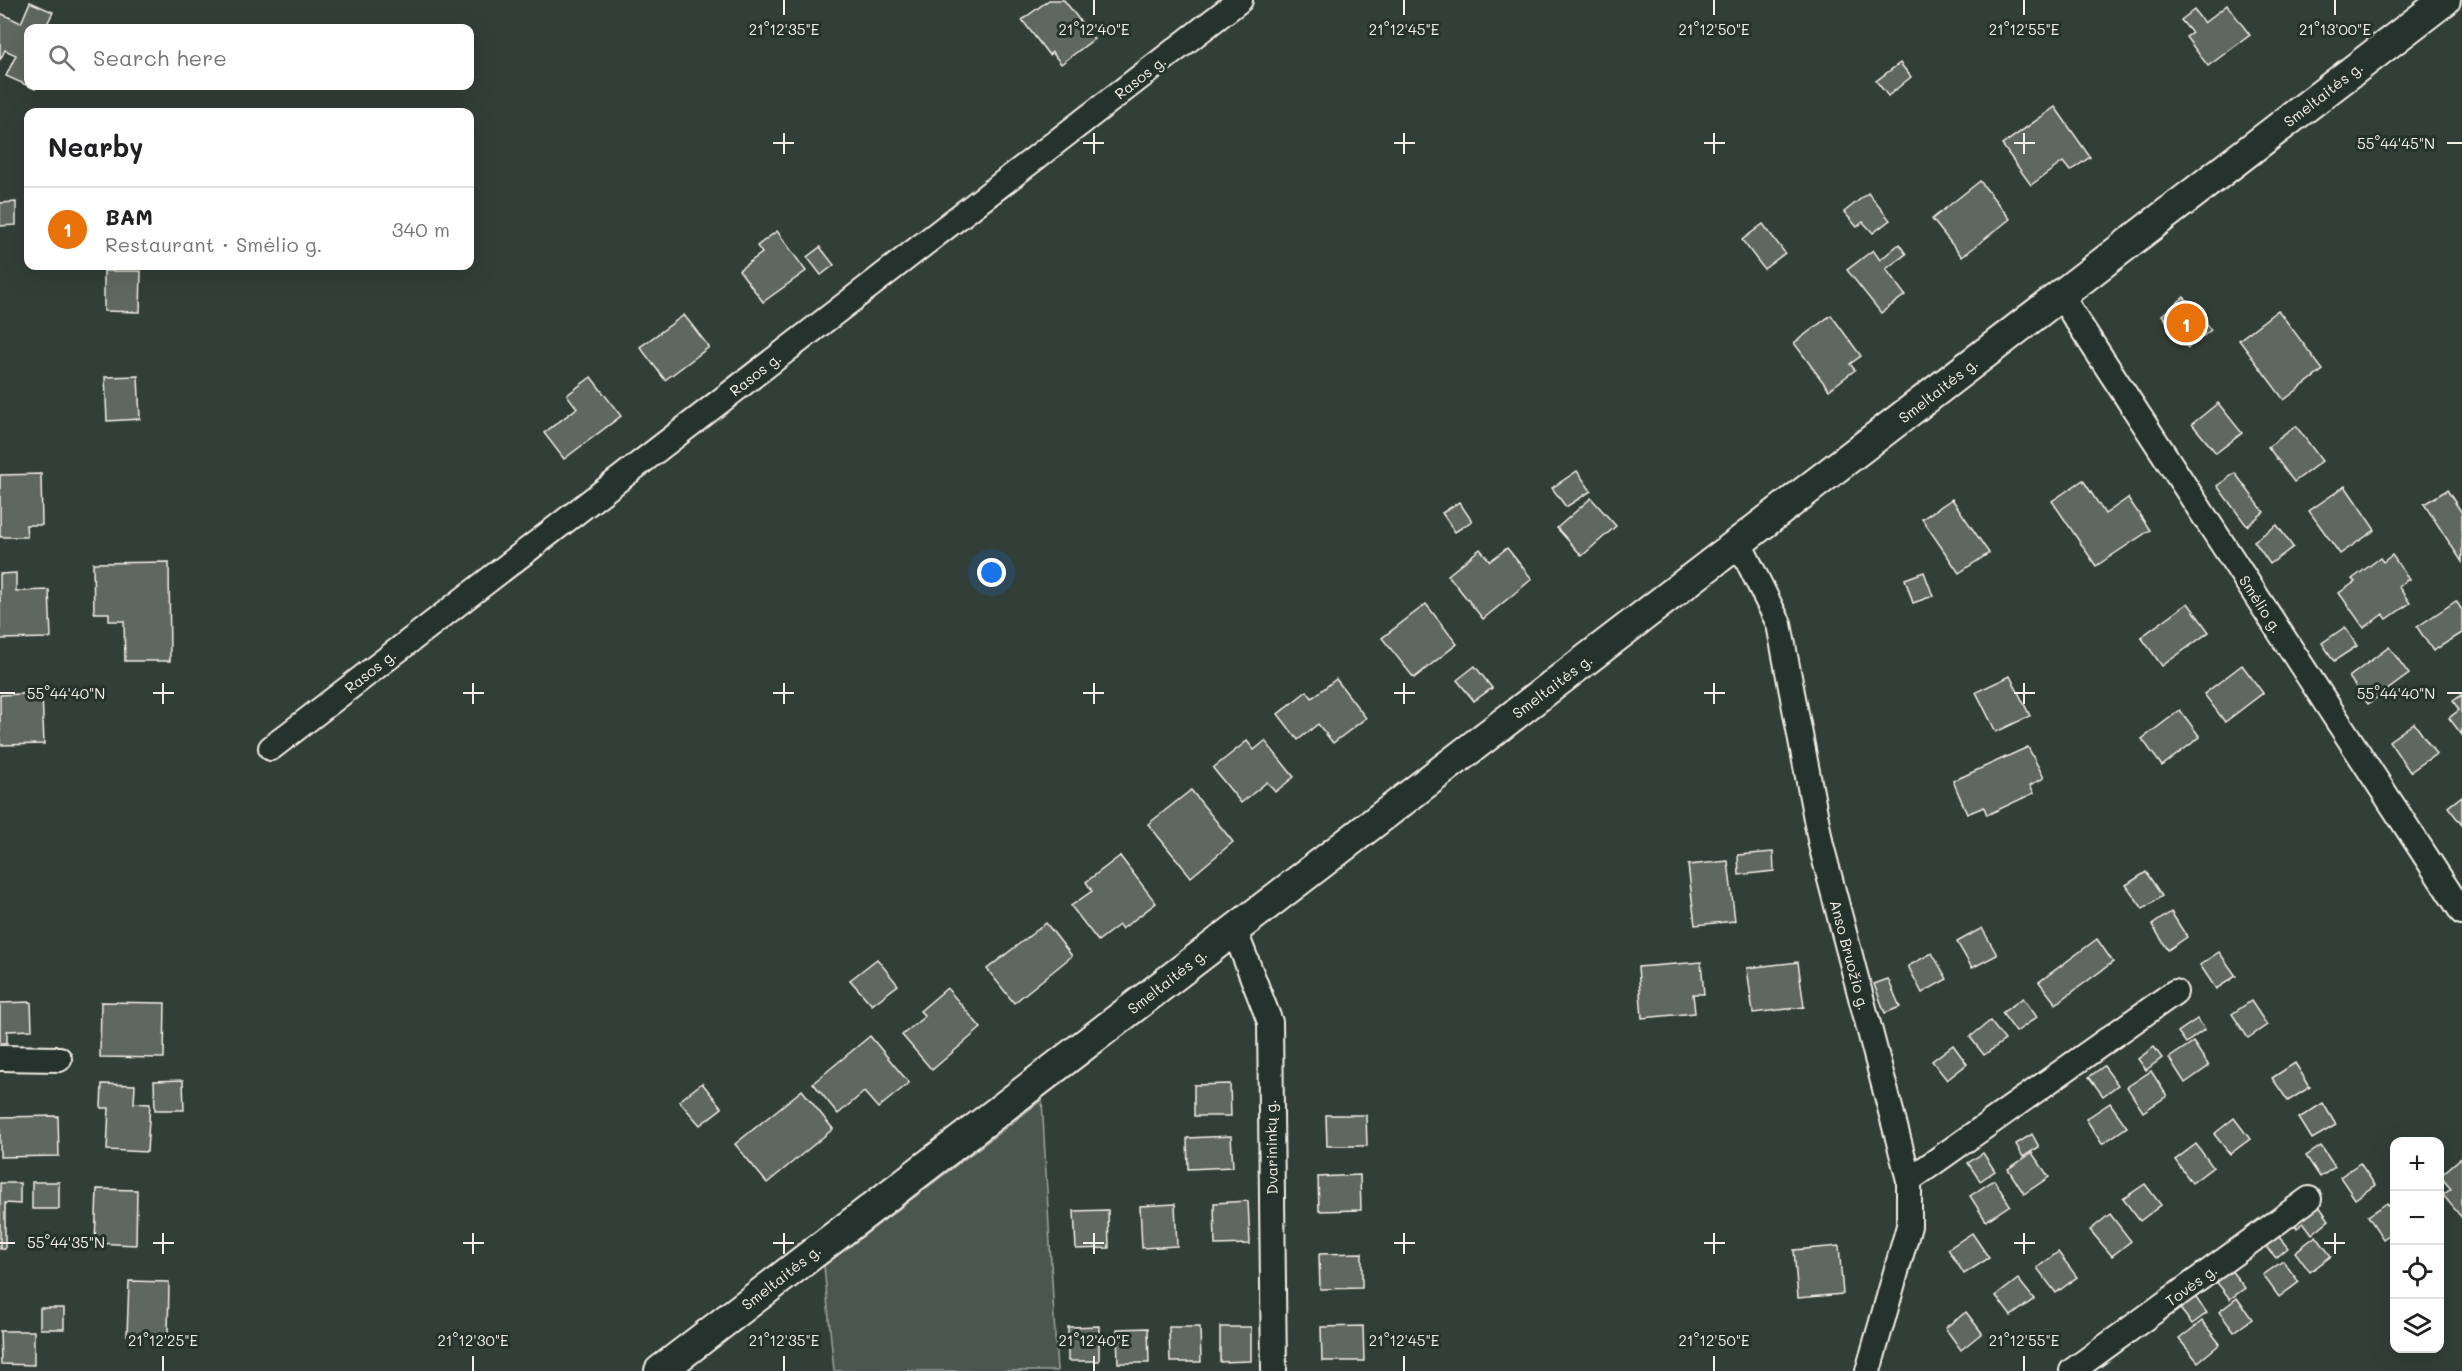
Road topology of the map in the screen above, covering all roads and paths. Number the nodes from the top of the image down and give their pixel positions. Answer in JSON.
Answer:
{"nodes":[{"id":1,"x":1240,"y":0,"type":"edge"},
{"id":2,"x":2445,"y":0,"type":"edge"},
{"id":3,"x":2061,"y":296,"type":"junction"},
{"id":4,"x":1740,"y":543,"type":"junction"},
{"id":5,"x":271,"y":748,"type":"dead end"},
{"id":6,"x":2462,"y":912,"type":"edge"},
{"id":7,"x":1234,"y":929,"type":"junction"},
{"id":8,"x":2175,"y":992,"type":"dead end"},
{"id":9,"x":0,"y":1058,"type":"edge"},
{"id":10,"x":59,"y":1059,"type":"dead end"},
{"id":11,"x":1909,"y":1180,"type":"junction"},
{"id":12,"x":2309,"y":1199,"type":"dead end"},
{"id":13,"x":660,"y":1371,"type":"edge"},
{"id":14,"x":1274,"y":1371,"type":"edge"},
{"id":15,"x":1868,"y":1371,"type":"edge"},
{"id":16,"x":2072,"y":1371,"type":"edge"}],
"edges":[{"from":1,"to":5,"type":"street","name":"Rasos g."},
{"from":2,"to":3,"type":"main road","name":"Smeltaitės g."},
{"from":3,"to":4,"type":"main road","name":"Smeltaitės g."},
{"from":3,"to":6,"type":"street","name":"Smėlio g."},
{"from":4,"to":7,"type":"main road","name":"Smeltaitės g."},
{"from":4,"to":11,"type":"street","name":"Anso Bruožio g."},
{"from":7,"to":13,"type":"main road","name":"Smeltaitės g."},
{"from":7,"to":14,"type":"street","name":"Dvarininkų g."},
{"from":8,"to":11,"type":"street"},
{"from":9,"to":10,"type":"street"},
{"from":11,"to":15,"type":"street","name":"Anso Bruožio g."},
{"from":12,"to":16,"type":"street","name":"Tovės g."}]}
